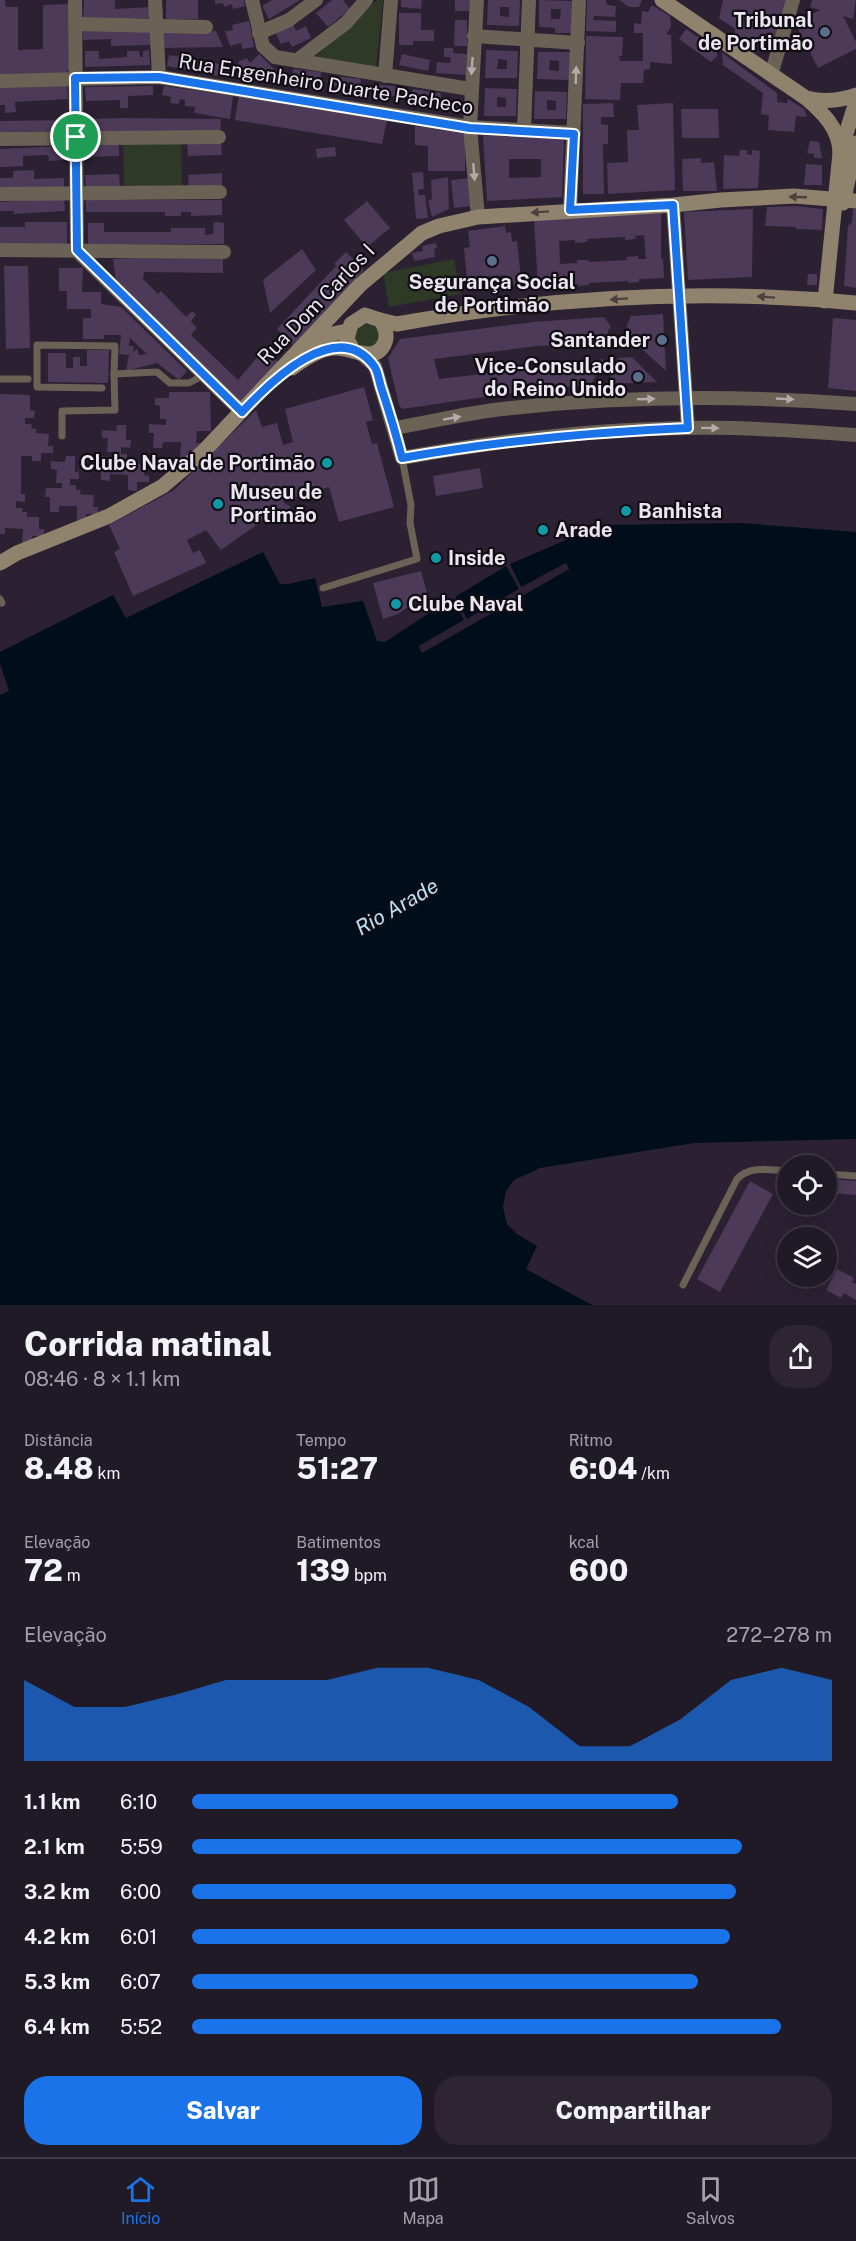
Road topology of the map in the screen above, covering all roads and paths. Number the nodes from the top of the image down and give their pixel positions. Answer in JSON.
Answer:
{"nodes":[{"id":1,"x":75,"y":0,"type":"edge"},
{"id":2,"x":155,"y":0,"type":"edge"},
{"id":3,"x":252,"y":0,"type":"edge"},
{"id":4,"x":316,"y":0,"type":"edge"},
{"id":5,"x":366,"y":0,"type":"edge"},
{"id":6,"x":391,"y":0,"type":"edge"},
{"id":7,"x":477,"y":0,"type":"edge"},
{"id":8,"x":529,"y":0,"type":"edge"},
{"id":9,"x":579,"y":0,"type":"edge"},
{"id":10,"x":662,"y":0,"type":"edge"},
{"id":11,"x":793,"y":0,"type":"edge"},
{"id":12,"x":75,"y":24,"type":"junction"},
{"id":13,"x":155,"y":25,"type":"junction"},
{"id":14,"x":206,"y":27,"type":"dead end"},
{"id":15,"x":259,"y":33,"type":"junction"},
{"id":16,"x":474,"y":36,"type":"junction"},
{"id":17,"x":527,"y":39,"type":"junction"},
{"id":18,"x":578,"y":42,"type":"junction"},
{"id":19,"x":296,"y":61,"type":"junction"},
{"id":20,"x":771,"y":75,"type":"junction"},
{"id":21,"x":385,"y":76,"type":"junction"},
{"id":22,"x":159,"y":77,"type":"junction"},
{"id":23,"x":75,"y":78,"type":"junction"},
{"id":24,"x":0,"y":81,"type":"edge"},
{"id":25,"x":470,"y":89,"type":"junction"},
{"id":26,"x":856,"y":94,"type":"edge"},
{"id":27,"x":806,"y":98,"type":"junction"},
{"id":28,"x":856,"y":102,"type":"edge"},
{"id":29,"x":470,"y":128,"type":"junction"},
{"id":30,"x":525,"y":130,"type":"junction"},
{"id":31,"x":574,"y":134,"type":"junction"},
{"id":32,"x":76,"y":137,"type":"junction"},
{"id":33,"x":219,"y":137,"type":"dead end"},
{"id":34,"x":0,"y":139,"type":"edge"},
{"id":35,"x":856,"y":143,"type":"edge"},
{"id":36,"x":840,"y":153,"type":"junction"},
{"id":37,"x":220,"y":192,"type":"dead end"},
{"id":38,"x":0,"y":194,"type":"edge"},
{"id":39,"x":77,"y":194,"type":"junction"},
{"id":40,"x":848,"y":198,"type":"edge"},
{"id":41,"x":673,"y":205,"type":"junction"},
{"id":42,"x":570,"y":210,"type":"junction"},
{"id":43,"x":478,"y":216,"type":"junction"},
{"id":44,"x":0,"y":250,"type":"edge"},
{"id":45,"x":77,"y":250,"type":"junction"},
{"id":46,"x":224,"y":252,"type":"dead end"},
{"id":47,"x":360,"y":285,"type":"junction"},
{"id":48,"x":678,"y":295,"type":"junction"},
{"id":49,"x":828,"y":301,"type":"junction"},
{"id":50,"x":856,"y":303,"type":"edge"},
{"id":51,"x":380,"y":320,"type":"junction"},
{"id":52,"x":350,"y":326,"type":"junction"},
{"id":53,"x":357,"y":352,"type":"junction"},
{"id":54,"x":292,"y":359,"type":"junction"},
{"id":55,"x":114,"y":374,"type":"junction"},
{"id":56,"x":204,"y":375,"type":"junction"},
{"id":57,"x":0,"y":379,"type":"edge"},
{"id":58,"x":28,"y":379,"type":"dead end"},
{"id":59,"x":267,"y":385,"type":"junction"},
{"id":60,"x":102,"y":388,"type":"dead end"},
{"id":61,"x":684,"y":397,"type":"junction"},
{"id":62,"x":856,"y":404,"type":"edge"},
{"id":63,"x":242,"y":412,"type":"junction"},
{"id":64,"x":395,"y":428,"type":"junction"},
{"id":65,"x":688,"y":428,"type":"junction"},
{"id":66,"x":856,"y":435,"type":"edge"},
{"id":67,"x":63,"y":436,"type":"dead end"},
{"id":68,"x":402,"y":458,"type":"junction"},
{"id":69,"x":0,"y":563,"type":"edge"},
{"id":70,"x":323,"y":588,"type":"dead end"},
{"id":71,"x":777,"y":1171,"type":"edge"},
{"id":72,"x":837,"y":1175,"type":"edge"},
{"id":73,"x":856,"y":1176,"type":"edge"},
{"id":74,"x":683,"y":1285,"type":"dead end"}],
"edges":[{"from":1,"to":12,"type":"street"},
{"from":2,"to":13,"type":"street"},
{"from":3,"to":15,"type":"street"},
{"from":4,"to":15,"type":"street"},
{"from":5,"to":19,"type":"street"},
{"from":6,"to":21,"type":"street"},
{"from":7,"to":16,"type":"street"},
{"from":8,"to":17,"type":"street"},
{"from":9,"to":18,"type":"street"},
{"from":10,"to":20,"type":"street"},
{"from":11,"to":20,"type":"street"},
{"from":12,"to":13,"type":"street"},
{"from":12,"to":23,"type":"street"},
{"from":13,"to":14,"type":"street"},
{"from":13,"to":22,"type":"street"},
{"from":15,"to":19,"type":"street"},
{"from":16,"to":17,"type":"street"},
{"from":16,"to":25,"type":"street","one_way":true},
{"from":17,"to":18,"type":"street"},
{"from":17,"to":30,"type":"street"},
{"from":31,"to":18,"type":"street","one_way":true},
{"from":19,"to":21,"type":"street"},
{"from":20,"to":27,"type":"street"},
{"from":21,"to":25,"type":"street"},
{"from":22,"to":23,"type":"street","name":"Rua Engenheiro Duarte Pacheco"},
{"from":22,"to":29,"type":"street","name":"Rua Engenheiro Duarte Pacheco"},
{"from":23,"to":24,"type":"street","name":"Rua Engenheiro Duarte Pacheco"},
{"from":23,"to":32,"type":"street"},
{"from":25,"to":29,"type":"street"},
{"from":26,"to":27,"type":"street"},
{"from":27,"to":36,"type":"street"},
{"from":28,"to":36,"type":"street"},
{"from":29,"to":30,"type":"street","name":"Rua Engenheiro Duarte Pacheco"},
{"from":29,"to":43,"type":"street","one_way":true},
{"from":30,"to":31,"type":"street","name":"Rua Engenheiro Duarte Pacheco"},
{"from":31,"to":42,"type":"street"},
{"from":32,"to":33,"type":"street"},
{"from":32,"to":34,"type":"street"},
{"from":32,"to":39,"type":"street"},
{"from":35,"to":40,"type":"street"},
{"from":36,"to":40,"type":"street"},
{"from":37,"to":39,"type":"street"},
{"from":38,"to":39,"type":"street"},
{"from":39,"to":45,"type":"street"},
{"from":40,"to":41,"type":"street","name":"Rua Dom Carlos I","one_way":true},
{"from":40,"to":49,"type":"street"},
{"from":41,"to":42,"type":"street","name":"Rua Dom Carlos I"},
{"from":41,"to":48,"type":"street"},
{"from":42,"to":43,"type":"street","name":"Rua Dom Carlos I","one_way":true},
{"from":43,"to":47,"type":"street","name":"Rua Dom Carlos I"},
{"from":44,"to":45,"type":"street"},
{"from":45,"to":46,"type":"street"},
{"from":45,"to":56,"type":"street"},
{"from":47,"to":52,"type":"street"},
{"from":47,"to":54,"type":"street","name":"Rua Dom Carlos I"},
{"from":49,"to":48,"type":"street","one_way":true},
{"from":48,"to":51,"type":"street","one_way":true},
{"from":48,"to":61,"type":"street"},
{"from":49,"to":50,"type":"street"},
{"from":51,"to":52,"type":"street"},
{"from":51,"to":53,"type":"street"},
{"from":52,"to":53,"type":"street"},
{"from":52,"to":54,"type":"street"},
{"from":53,"to":59,"type":"street"},
{"from":53,"to":64,"type":"street"},
{"from":54,"to":59,"type":"street","name":"Rua Dom Carlos I"},
{"from":55,"to":56,"type":"lane"},
{"from":55,"to":60,"type":"lane"},
{"from":55,"to":67,"type":"lane"},
{"from":56,"to":63,"type":"street"},
{"from":57,"to":58,"type":"lane"},
{"from":59,"to":63,"type":"street","name":"Rua Dom Carlos I"},
{"from":61,"to":62,"type":"street","one_way":true},
{"from":64,"to":61,"type":"street","one_way":true},
{"from":61,"to":65,"type":"street"},
{"from":63,"to":69,"type":"street","name":"Rua Dom Carlos I"},
{"from":64,"to":68,"type":"street"},
{"from":65,"to":66,"type":"street","one_way":true},
{"from":65,"to":68,"type":"street"},
{"from":68,"to":70,"type":"lane"},
{"from":71,"to":74,"type":"lane"},
{"from":72,"to":73,"type":"lane"}]}
